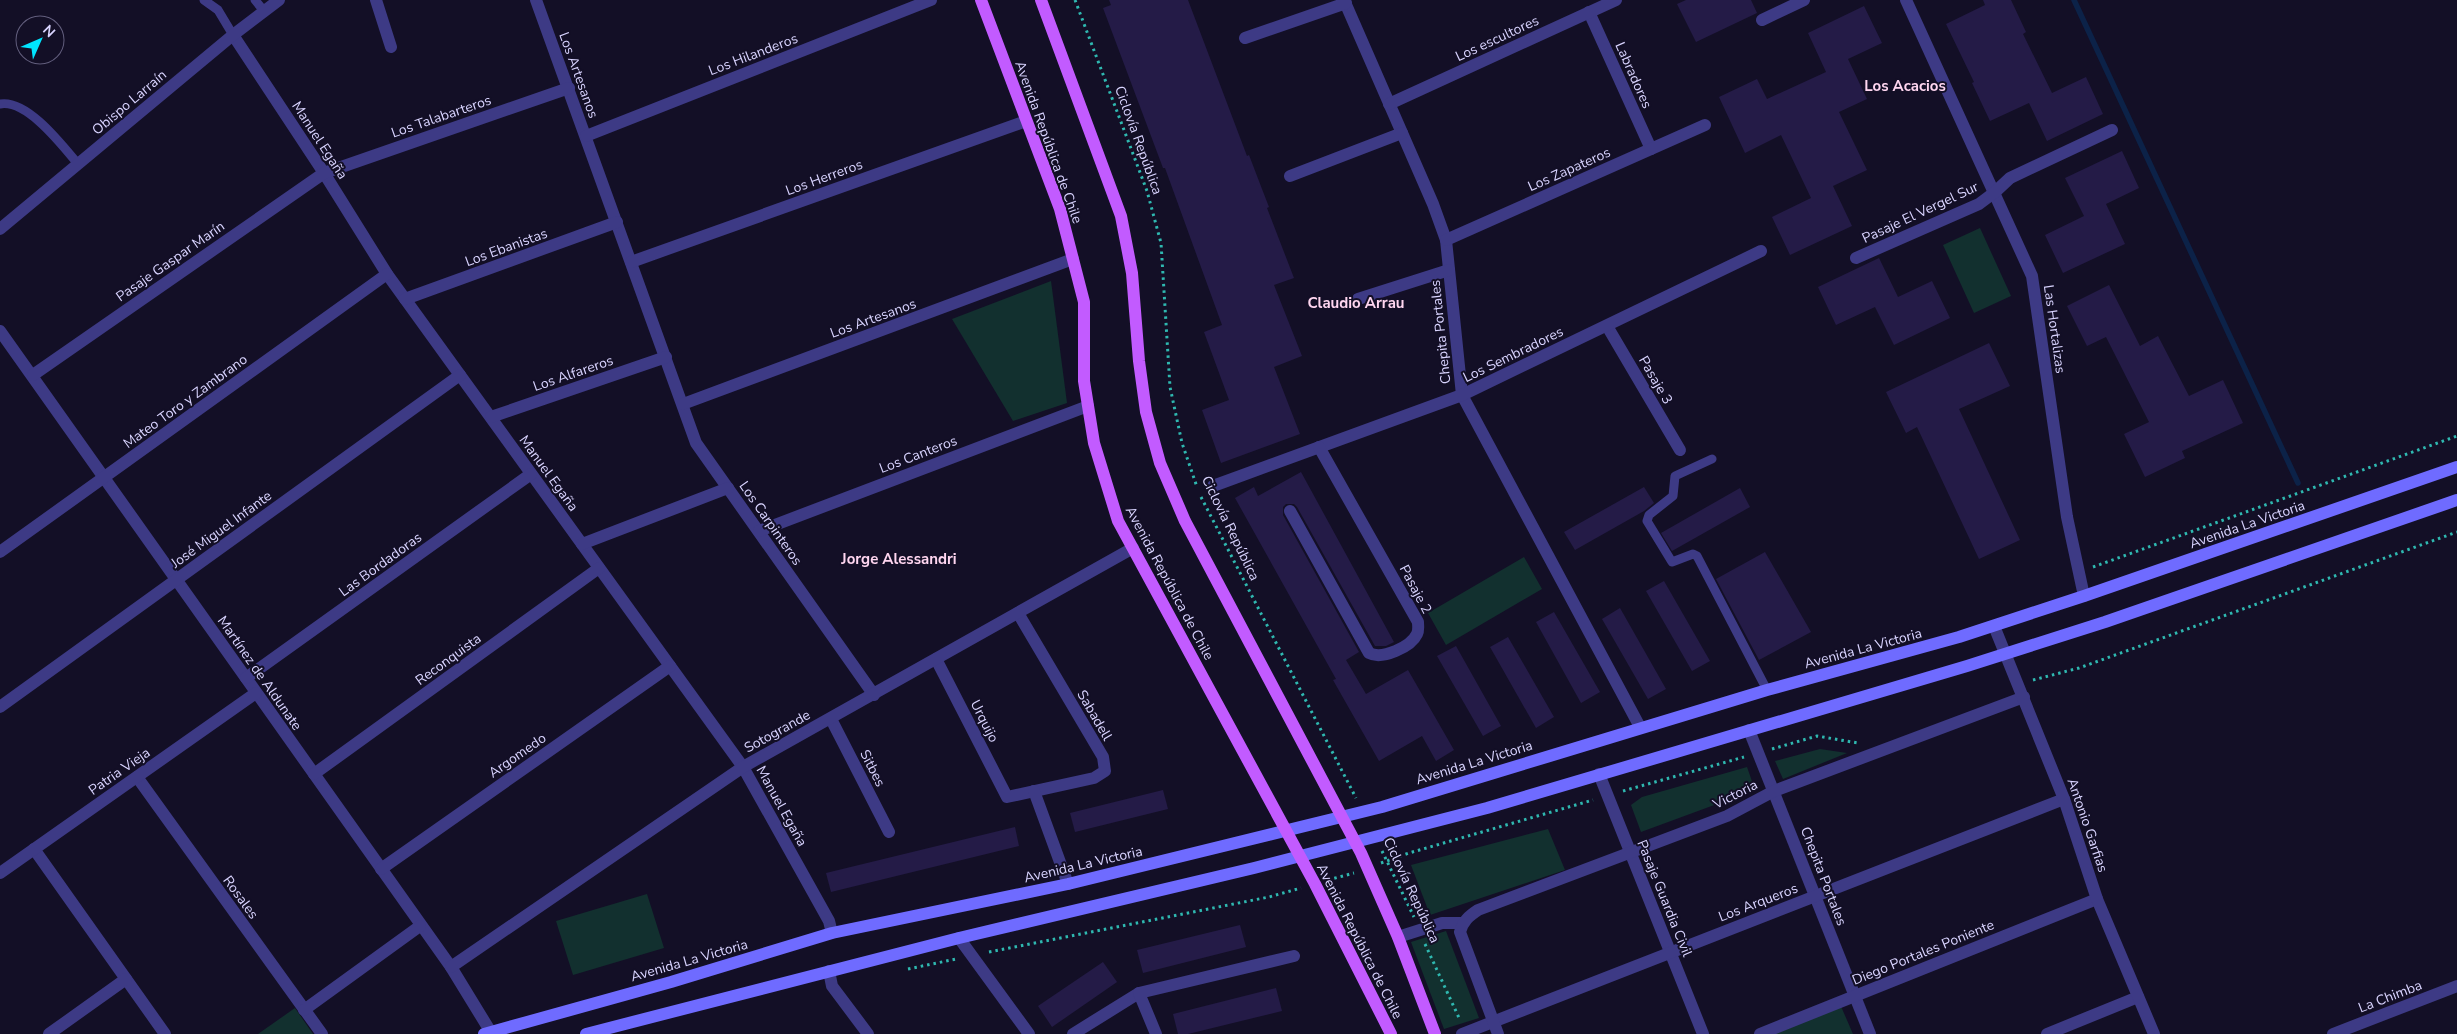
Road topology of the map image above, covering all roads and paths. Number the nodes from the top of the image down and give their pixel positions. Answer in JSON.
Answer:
{"nodes":[{"id":1,"x":204,"y":0,"type":"edge"},
{"id":2,"x":255,"y":0,"type":"edge"},
{"id":3,"x":279,"y":0,"type":"edge"},
{"id":4,"x":376,"y":0,"type":"edge"},
{"id":5,"x":536,"y":0,"type":"edge"},
{"id":6,"x":931,"y":0,"type":"edge"},
{"id":7,"x":981,"y":0,"type":"edge"},
{"id":8,"x":1041,"y":0,"type":"edge"},
{"id":9,"x":1075,"y":0,"type":"edge"},
{"id":10,"x":1616,"y":0,"type":"edge"},
{"id":11,"x":1804,"y":0,"type":"edge"},
{"id":12,"x":1906,"y":0,"type":"edge"},
{"id":13,"x":1345,"y":2,"type":"edge"},
{"id":14,"x":264,"y":11,"type":"junction"},
{"id":15,"x":1589,"y":12,"type":"junction"},
{"id":16,"x":1762,"y":20,"type":"dead end"},
{"id":17,"x":233,"y":36,"type":"junction"},
{"id":18,"x":1246,"y":38,"type":"dead end"},
{"id":19,"x":391,"y":47,"type":"dead end"},
{"id":20,"x":568,"y":88,"type":"junction"},
{"id":21,"x":0,"y":104,"type":"edge"},
{"id":22,"x":1389,"y":104,"type":"junction"},
{"id":23,"x":1026,"y":121,"type":"junction"},
{"id":24,"x":1705,"y":125,"type":"dead end"},
{"id":25,"x":2112,"y":130,"type":"dead end"},
{"id":26,"x":1402,"y":133,"type":"junction"},
{"id":27,"x":586,"y":136,"type":"junction"},
{"id":28,"x":1651,"y":149,"type":"junction"},
{"id":29,"x":78,"y":164,"type":"junction"},
{"id":30,"x":324,"y":172,"type":"junction"},
{"id":31,"x":1290,"y":176,"type":"dead end"},
{"id":32,"x":1995,"y":192,"type":"junction"},
{"id":33,"x":617,"y":222,"type":"junction"},
{"id":34,"x":0,"y":229,"type":"edge"},
{"id":35,"x":1446,"y":240,"type":"junction"},
{"id":36,"x":1761,"y":251,"type":"dead end"},
{"id":37,"x":1856,"y":258,"type":"dead end"},
{"id":38,"x":1073,"y":259,"type":"junction"},
{"id":39,"x":632,"y":262,"type":"junction"},
{"id":40,"x":1449,"y":270,"type":"junction"},
{"id":41,"x":387,"y":274,"type":"junction"},
{"id":42,"x":406,"y":299,"type":"junction"},
{"id":43,"x":1358,"y":299,"type":"dead end"},
{"id":44,"x":1607,"y":326,"type":"junction"},
{"id":45,"x":0,"y":331,"type":"edge"},
{"id":46,"x":666,"y":357,"type":"junction"},
{"id":47,"x":32,"y":375,"type":"junction"},
{"id":48,"x":460,"y":375,"type":"junction"},
{"id":49,"x":1462,"y":395,"type":"junction"},
{"id":50,"x":683,"y":404,"type":"junction"},
{"id":51,"x":1088,"y":406,"type":"junction"},
{"id":52,"x":491,"y":417,"type":"junction"},
{"id":53,"x":2457,"y":436,"type":"edge"},
{"id":54,"x":1319,"y":447,"type":"junction"},
{"id":55,"x":1680,"y":450,"type":"dead end"},
{"id":56,"x":1712,"y":459,"type":"dead end"},
{"id":57,"x":2457,"y":467,"type":"edge"},
{"id":58,"x":531,"y":474,"type":"junction"},
{"id":59,"x":104,"y":478,"type":"junction"},
{"id":60,"x":1213,"y":486,"type":"dead end"},
{"id":61,"x":728,"y":488,"type":"junction"},
{"id":62,"x":2457,"y":500,"type":"edge"},
{"id":63,"x":1290,"y":511,"type":"dead end"},
{"id":64,"x":759,"y":531,"type":"junction"},
{"id":65,"x":582,"y":544,"type":"junction"},
{"id":66,"x":1133,"y":548,"type":"junction"},
{"id":67,"x":0,"y":552,"type":"edge"},
{"id":68,"x":599,"y":568,"type":"junction"},
{"id":69,"x":2077,"y":573,"type":"junction"},
{"id":70,"x":176,"y":580,"type":"junction"},
{"id":71,"x":2084,"y":596,"type":"junction"},
{"id":72,"x":1018,"y":613,"type":"junction"},
{"id":73,"x":1994,"y":626,"type":"junction"},
{"id":74,"x":2004,"y":654,"type":"junction"},
{"id":75,"x":936,"y":659,"type":"junction"},
{"id":76,"x":670,"y":666,"type":"junction"},
{"id":77,"x":246,"y":678,"type":"junction"},
{"id":78,"x":1767,"y":690,"type":"junction"},
{"id":79,"x":256,"y":693,"type":"junction"},
{"id":80,"x":874,"y":694,"type":"junction"},
{"id":81,"x":2024,"y":697,"type":"junction"},
{"id":82,"x":0,"y":706,"type":"edge"},
{"id":83,"x":831,"y":719,"type":"junction"},
{"id":84,"x":1640,"y":727,"type":"junction"},
{"id":85,"x":1749,"y":730,"type":"junction"},
{"id":86,"x":743,"y":767,"type":"junction"},
{"id":87,"x":314,"y":774,"type":"junction"},
{"id":88,"x":1599,"y":774,"type":"junction"},
{"id":89,"x":137,"y":777,"type":"junction"},
{"id":90,"x":1034,"y":791,"type":"junction"},
{"id":91,"x":1774,"y":791,"type":"junction"},
{"id":92,"x":1007,"y":797,"type":"joint"},
{"id":93,"x":2064,"y":799,"type":"junction"},
{"id":94,"x":1362,"y":811,"type":"junction"},
{"id":95,"x":1340,"y":816,"type":"junction"},
{"id":96,"x":1285,"y":829,"type":"junction"},
{"id":97,"x":890,"y":832,"type":"dead end"},
{"id":98,"x":1374,"y":836,"type":"junction"},
{"id":99,"x":1354,"y":842,"type":"junction"},
{"id":100,"x":34,"y":849,"type":"junction"},
{"id":101,"x":1630,"y":854,"type":"junction"},
{"id":102,"x":1299,"y":856,"type":"junction"},
{"id":103,"x":381,"y":869,"type":"junction"},
{"id":104,"x":0,"y":873,"type":"edge"},
{"id":105,"x":1068,"y":884,"type":"junction"},
{"id":106,"x":1816,"y":896,"type":"junction"},
{"id":107,"x":2098,"y":898,"type":"junction"},
{"id":108,"x":1462,"y":923,"type":"junction"},
{"id":109,"x":420,"y":926,"type":"junction"},
{"id":110,"x":1419,"y":930,"type":"junction"},
{"id":111,"x":832,"y":933,"type":"junction"},
{"id":112,"x":1398,"y":937,"type":"junction"},
{"id":113,"x":959,"y":938,"type":"junction"},
{"id":114,"x":1670,"y":953,"type":"junction"},
{"id":115,"x":1294,"y":956,"type":"dead end"},
{"id":116,"x":451,"y":967,"type":"junction"},
{"id":117,"x":829,"y":971,"type":"junction"},
{"id":118,"x":126,"y":979,"type":"junction"},
{"id":119,"x":2457,"y":986,"type":"edge"},
{"id":120,"x":1140,"y":993,"type":"junction"},
{"id":121,"x":1855,"y":996,"type":"junction"},
{"id":122,"x":2138,"y":997,"type":"junction"},
{"id":123,"x":304,"y":1010,"type":"junction"},
{"id":124,"x":1495,"y":1028,"type":"edge"},
{"id":125,"x":489,"y":1033,"type":"edge"},
{"id":126,"x":1464,"y":1033,"type":"edge"},
{"id":127,"x":48,"y":1034,"type":"edge"},
{"id":128,"x":165,"y":1034,"type":"edge"},
{"id":129,"x":322,"y":1034,"type":"edge"},
{"id":130,"x":586,"y":1034,"type":"edge"},
{"id":131,"x":868,"y":1034,"type":"edge"},
{"id":132,"x":1029,"y":1034,"type":"edge"},
{"id":133,"x":1073,"y":1034,"type":"edge"},
{"id":134,"x":1156,"y":1034,"type":"edge"},
{"id":135,"x":1391,"y":1034,"type":"edge"},
{"id":136,"x":1435,"y":1034,"type":"edge"},
{"id":137,"x":1703,"y":1034,"type":"edge"},
{"id":138,"x":1760,"y":1034,"type":"edge"},
{"id":139,"x":1870,"y":1034,"type":"edge"},
{"id":140,"x":2047,"y":1034,"type":"edge"},
{"id":141,"x":2154,"y":1034,"type":"edge"},
{"id":142,"x":2333,"y":1034,"type":"edge"}],
"edges":[{"from":1,"to":17,"type":"lane"},
{"from":2,"to":14,"type":"lane"},
{"from":3,"to":14,"type":"street","name":"Obispo Larraín"},
{"from":4,"to":19,"type":"street"},
{"from":5,"to":20,"type":"street","name":"Los Artesanos"},
{"from":6,"to":27,"type":"street","name":"Los Hilanderos"},
{"from":7,"to":23,"type":"main road","name":"Avenida República de Chile"},
{"from":8,"to":95,"type":"main road","name":"Avenida República de Chile"},
{"from":9,"to":94,"type":"path","name":"Ciclovía República"},
{"from":10,"to":15,"type":"street","name":"Los escultores"},
{"from":11,"to":16,"type":"street"},
{"from":12,"to":32,"type":"street","name":"Las Hortalizas"},
{"from":13,"to":18,"type":"street"},
{"from":13,"to":22,"type":"street","name":"Chepita Portales"},
{"from":14,"to":17,"type":"street","name":"Obispo Larraín"},
{"from":15,"to":22,"type":"street","name":"Los escultores"},
{"from":15,"to":28,"type":"street","name":"Labradores"},
{"from":17,"to":29,"type":"street","name":"Obispo Larraín"},
{"from":17,"to":30,"type":"street","name":"Manuel Egaña"},
{"from":20,"to":27,"type":"street","name":"Los Artesanos"},
{"from":20,"to":30,"type":"street","name":"Los Talabarteros"},
{"from":21,"to":29,"type":"lane"},
{"from":22,"to":26,"type":"street","name":"Chepita Portales"},
{"from":23,"to":38,"type":"main road","name":"Avenida República de Chile"},
{"from":23,"to":39,"type":"street","name":"Los Herreros"},
{"from":24,"to":28,"type":"street","name":"Los Zapateros"},
{"from":25,"to":32,"type":"street","name":"Pasaje El Vergel Sur"},
{"from":26,"to":31,"type":"street"},
{"from":26,"to":35,"type":"street","name":"Chepita Portales"},
{"from":27,"to":33,"type":"street","name":"Los Artesanos"},
{"from":28,"to":35,"type":"street","name":"Los Zapateros"},
{"from":29,"to":34,"type":"street","name":"Obispo Larraín"},
{"from":30,"to":41,"type":"street","name":"Manuel Egaña"},
{"from":30,"to":47,"type":"street","name":"Pasaje Gaspar Marín"},
{"from":32,"to":37,"type":"street","name":"Pasaje El Vergel Sur"},
{"from":32,"to":69,"type":"street","name":"Las Hortalizas"},
{"from":33,"to":39,"type":"street","name":"Los Artesanos"},
{"from":33,"to":42,"type":"street","name":"Los Ebanistas"},
{"from":35,"to":40,"type":"street","name":"Chepita Portales"},
{"from":36,"to":44,"type":"street","name":"Los Sembradores"},
{"from":38,"to":50,"type":"street","name":"Los Artesanos"},
{"from":38,"to":51,"type":"main road","name":"Avenida República de Chile"},
{"from":39,"to":46,"type":"street","name":"Los Artesanos"},
{"from":40,"to":43,"type":"street"},
{"from":40,"to":49,"type":"street","name":"Chepita Portales"},
{"from":41,"to":42,"type":"street","name":"Manuel Egaña"},
{"from":41,"to":59,"type":"street","name":"Mateo Toro y Zambrano"},
{"from":42,"to":48,"type":"street","name":"Manuel Egaña"},
{"from":44,"to":49,"type":"street","name":"Los Sembradores"},
{"from":44,"to":55,"type":"street","name":"Pasaje 3"},
{"from":45,"to":47,"type":"street","name":"Martínez de Aldunate"},
{"from":46,"to":50,"type":"street","name":"Los Carpinteros"},
{"from":46,"to":52,"type":"street","name":"Los Alfareros"},
{"from":47,"to":59,"type":"street","name":"Martínez de Aldunate"},
{"from":48,"to":52,"type":"street","name":"Manuel Egaña"},
{"from":48,"to":70,"type":"street","name":"José Miguel Infante"},
{"from":49,"to":54,"type":"street","name":"Los Sembradores"},
{"from":49,"to":84,"type":"street","name":"Chepita Portales"},
{"from":50,"to":61,"type":"street","name":"Los Carpinteros"},
{"from":51,"to":64,"type":"street","name":"Los Canteros"},
{"from":51,"to":66,"type":"main road","name":"Avenida República de Chile"},
{"from":52,"to":58,"type":"street","name":"Manuel Egaña"},
{"from":53,"to":69,"type":"path"},
{"from":54,"to":60,"type":"street","name":"Los Sembradores"},
{"from":54,"to":63,"type":"street","name":"Pasaje 2"},
{"from":56,"to":78,"type":"lane"},
{"from":57,"to":71,"type":"main road","name":"Avenida La Victoria"},
{"from":58,"to":65,"type":"street","name":"Manuel Egaña"},
{"from":58,"to":77,"type":"street","name":"Las Bordadoras"},
{"from":59,"to":67,"type":"street","name":"Mateo Toro y Zambrano"},
{"from":59,"to":70,"type":"street","name":"Martínez de Aldunate"},
{"from":61,"to":64,"type":"street","name":"Los Carpinteros"},
{"from":61,"to":65,"type":"street"},
{"from":62,"to":74,"type":"main road"},
{"from":64,"to":80,"type":"street","name":"Los Carpinteros"},
{"from":65,"to":68,"type":"street","name":"Manuel Egaña"},
{"from":66,"to":72,"type":"street","name":"Sotogrande"},
{"from":66,"to":96,"type":"main road","name":"Avenida República de Chile"},
{"from":68,"to":76,"type":"street","name":"Manuel Egaña"},
{"from":68,"to":87,"type":"street","name":"Reconquista"},
{"from":69,"to":71,"type":"street","name":"Las Hortalizas"},
{"from":70,"to":77,"type":"street","name":"Martínez de Aldunate"},
{"from":70,"to":82,"type":"street","name":"José Miguel Infante"},
{"from":71,"to":73,"type":"main road","name":"Avenida La Victoria"},
{"from":72,"to":75,"type":"street","name":"Sotogrande"},
{"from":72,"to":90,"type":"street","name":"Sabadell"},
{"from":73,"to":74,"type":"street","name":"Antonio Garfias"},
{"from":73,"to":78,"type":"main road","name":"Avenida La Victoria"},
{"from":74,"to":81,"type":"street","name":"Antonio Garfias"},
{"from":74,"to":85,"type":"main road"},
{"from":75,"to":80,"type":"street","name":"Sotogrande"},
{"from":75,"to":92,"type":"street","name":"Urquijo"},
{"from":76,"to":86,"type":"street","name":"Manuel Egaña"},
{"from":76,"to":103,"type":"street","name":"Argomedo"},
{"from":77,"to":79,"type":"street","name":"Martínez de Aldunate"},
{"from":78,"to":84,"type":"main road","name":"Avenida La Victoria"},
{"from":79,"to":87,"type":"street","name":"Martínez de Aldunate"},
{"from":79,"to":89,"type":"street","name":"Patria Vieja"},
{"from":80,"to":83,"type":"street","name":"Sotogrande"},
{"from":81,"to":91,"type":"street","name":"Victoria"},
{"from":81,"to":93,"type":"street","name":"Antonio Garfias"},
{"from":83,"to":86,"type":"street","name":"Sotogrande"},
{"from":83,"to":97,"type":"street","name":"Sitbes"},
{"from":84,"to":94,"type":"main road","name":"Avenida La Victoria"},
{"from":85,"to":88,"type":"main road"},
{"from":85,"to":91,"type":"street","name":"Chepita Portales"},
{"from":86,"to":111,"type":"street","name":"Manuel Egaña"},
{"from":86,"to":116,"type":"street","name":"Sotogrande"},
{"from":87,"to":103,"type":"street","name":"Martínez de Aldunate"},
{"from":88,"to":98,"type":"main road"},
{"from":88,"to":101,"type":"street","name":"Pasaje Guardia Civil"},
{"from":89,"to":100,"type":"street","name":"Patria Vieja"},
{"from":89,"to":123,"type":"street","name":"Rosales"},
{"from":90,"to":92,"type":"street","name":"Sabadell"},
{"from":90,"to":105,"type":"street"},
{"from":91,"to":101,"type":"street","name":"Victoria"},
{"from":91,"to":106,"type":"street","name":"Chepita Portales"},
{"from":93,"to":106,"type":"street","name":"Los Arqueros"},
{"from":93,"to":107,"type":"street","name":"Antonio Garfias"},
{"from":94,"to":95,"type":"main road","name":"Avenida La Victoria"},
{"from":95,"to":96,"type":"main road","name":"Avenida La Victoria"},
{"from":95,"to":99,"type":"main road","name":"Avenida República de Chile"},
{"from":96,"to":102,"type":"main road","name":"Avenida República de Chile"},
{"from":96,"to":105,"type":"main road","name":"Avenida La Victoria"},
{"from":98,"to":99,"type":"main road"},
{"from":98,"to":110,"type":"path","name":"Ciclovía República"},
{"from":99,"to":102,"type":"main road"},
{"from":99,"to":112,"type":"main road","name":"Avenida República de Chile"},
{"from":100,"to":104,"type":"street","name":"Patria Vieja"},
{"from":100,"to":118,"type":"street"},
{"from":101,"to":108,"type":"street","name":"Victoria"},
{"from":101,"to":114,"type":"street","name":"Pasaje Guardia Civil"},
{"from":102,"to":113,"type":"main road"},
{"from":102,"to":135,"type":"main road","name":"Avenida República de Chile"},
{"from":103,"to":109,"type":"street","name":"Martínez de Aldunate"},
{"from":105,"to":111,"type":"main road","name":"Avenida La Victoria"},
{"from":106,"to":114,"type":"street","name":"Los Arqueros"},
{"from":106,"to":121,"type":"street","name":"Chepita Portales"},
{"from":107,"to":121,"type":"street","name":"Diego Portales Poniente"},
{"from":107,"to":122,"type":"street","name":"Antonio Garfias"},
{"from":108,"to":110,"type":"street"},
{"from":108,"to":124,"type":"street"},
{"from":109,"to":116,"type":"street","name":"Martínez de Aldunate"},
{"from":109,"to":123,"type":"street"},
{"from":110,"to":112,"type":"street"},
{"from":110,"to":126,"type":"path","name":"Ciclovía República"},
{"from":111,"to":125,"type":"main road","name":"Avenida La Victoria"},
{"from":112,"to":136,"type":"main road","name":"Avenida República de Chile"},
{"from":113,"to":117,"type":"main road"},
{"from":113,"to":132,"type":"street"},
{"from":114,"to":124,"type":"street","name":"Los Arqueros"},
{"from":114,"to":137,"type":"street","name":"Pasaje Guardia Civil"},
{"from":115,"to":120,"type":"street"},
{"from":116,"to":125,"type":"street","name":"Martínez de Aldunate"},
{"from":117,"to":130,"type":"main road"},
{"from":117,"to":131,"type":"street"},
{"from":118,"to":127,"type":"street"},
{"from":118,"to":128,"type":"street"},
{"from":119,"to":142,"type":"street","name":"La Chimba"},
{"from":120,"to":133,"type":"street"},
{"from":120,"to":134,"type":"street"},
{"from":121,"to":138,"type":"street","name":"Diego Portales Poniente"},
{"from":121,"to":139,"type":"street","name":"Chepita Portales"},
{"from":122,"to":140,"type":"street"},
{"from":122,"to":141,"type":"street","name":"Antonio Garfias"},
{"from":123,"to":129,"type":"street","name":"Rosales"},
{"from":124,"to":126,"type":"street","name":"Los Arqueros"}]}
